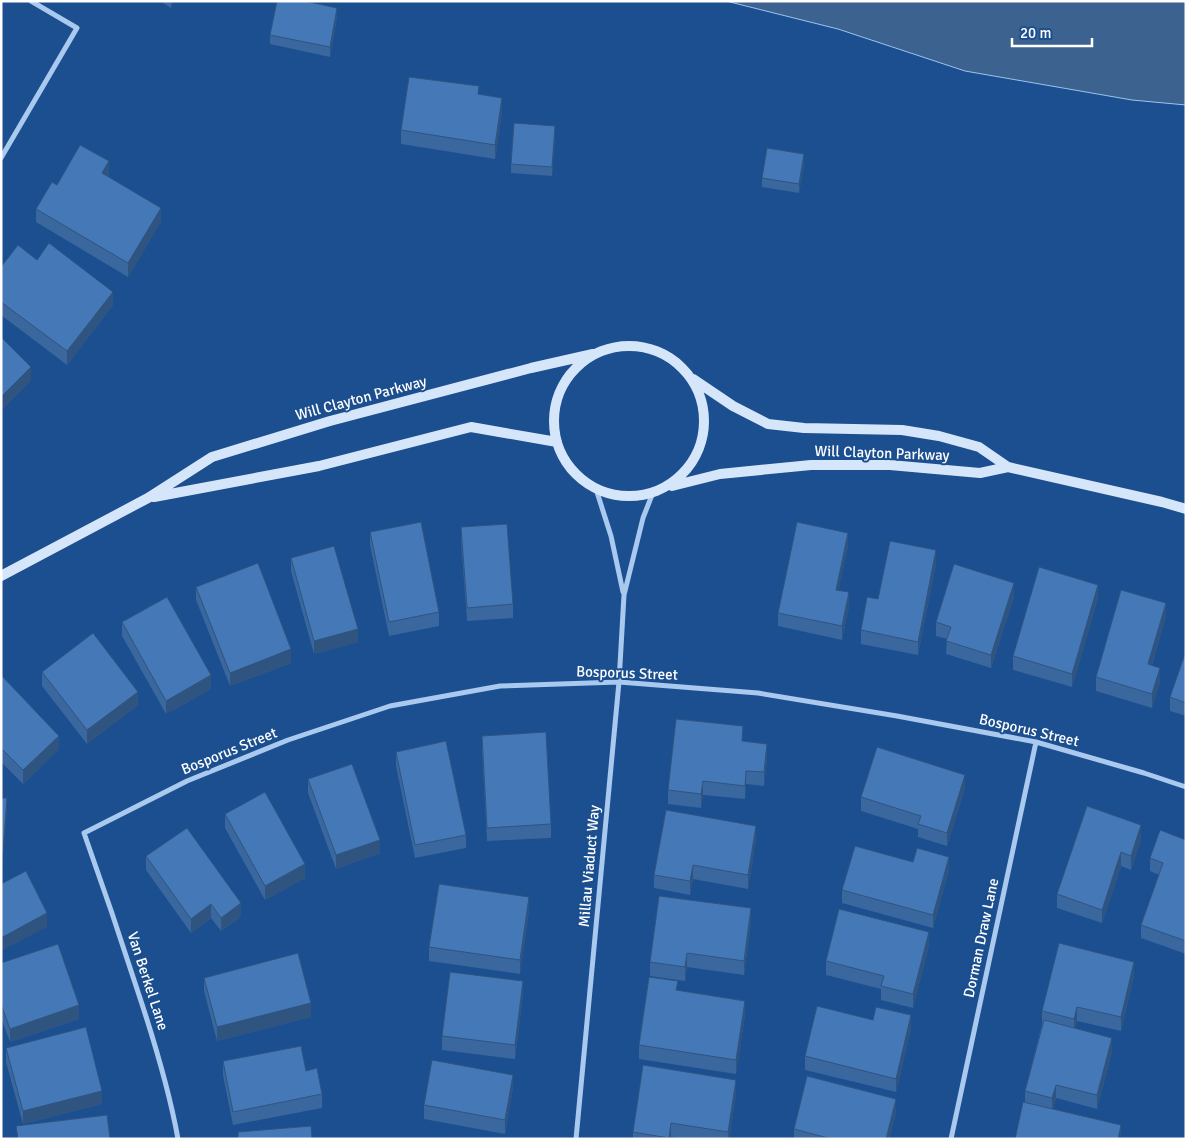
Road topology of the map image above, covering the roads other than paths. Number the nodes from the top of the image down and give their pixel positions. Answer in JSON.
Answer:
{"nodes":[{"id":1,"x":31,"y":1,"type":"edge"},
{"id":2,"x":1,"y":158,"type":"edge"},
{"id":3,"x":593,"y":354,"type":"junction"},
{"id":4,"x":693,"y":379,"type":"junction"},
{"id":5,"x":557,"y":442,"type":"junction"},
{"id":6,"x":1008,"y":467,"type":"junction"},
{"id":7,"x":666,"y":488,"type":"junction"},
{"id":8,"x":596,"y":489,"type":"junction"},
{"id":9,"x":652,"y":495,"type":"junction"},
{"id":10,"x":148,"y":498,"type":"junction"},
{"id":11,"x":1186,"y":509,"type":"edge"},
{"id":12,"x":1,"y":576,"type":"edge"},
{"id":13,"x":624,"y":595,"type":"junction"},
{"id":14,"x":620,"y":682,"type":"junction"},
{"id":15,"x":1036,"y":742,"type":"junction"},
{"id":16,"x":1186,"y":787,"type":"edge"},
{"id":17,"x":84,"y":833,"type":"joint"},
{"id":18,"x":178,"y":1139,"type":"edge"},
{"id":19,"x":576,"y":1139,"type":"edge"},
{"id":20,"x":952,"y":1139,"type":"edge"}],
"edges":[{"from":1,"to":2,"type":"street"},
{"from":3,"to":4,"type":"street"},
{"from":3,"to":5,"type":"street"},
{"from":3,"to":10,"type":"street","name":"Will Clayton Parkway"},
{"from":4,"to":6,"type":"street","name":"Will Clayton Parkway"},
{"from":4,"to":7,"type":"street"},
{"from":5,"to":8,"type":"street"},
{"from":5,"to":10,"type":"street","name":"Will Clayton Parkway"},
{"from":6,"to":7,"type":"street","name":"Will Clayton Parkway"},
{"from":6,"to":11,"type":"street","name":"Will Clayton Parkway"},
{"from":7,"to":9,"type":"street"},
{"from":8,"to":9,"type":"street"},
{"from":8,"to":13,"type":"street","name":"Millau Viaduct Way"},
{"from":9,"to":13,"type":"street","name":"Millau Viaduct Way"},
{"from":10,"to":12,"type":"street","name":"Will Clayton Parkway"},
{"from":13,"to":14,"type":"street","name":"Millau Viaduct Way"},
{"from":14,"to":15,"type":"street","name":"Bosporus Street"},
{"from":14,"to":17,"type":"street","name":"Bosporus Street"},
{"from":14,"to":19,"type":"street","name":"Millau Viaduct Way"},
{"from":15,"to":16,"type":"street","name":"Bosporus Street"},
{"from":15,"to":20,"type":"street","name":"Dorman Draw Lane"},
{"from":17,"to":18,"type":"street","name":"Van Berkel Lane"}]}
